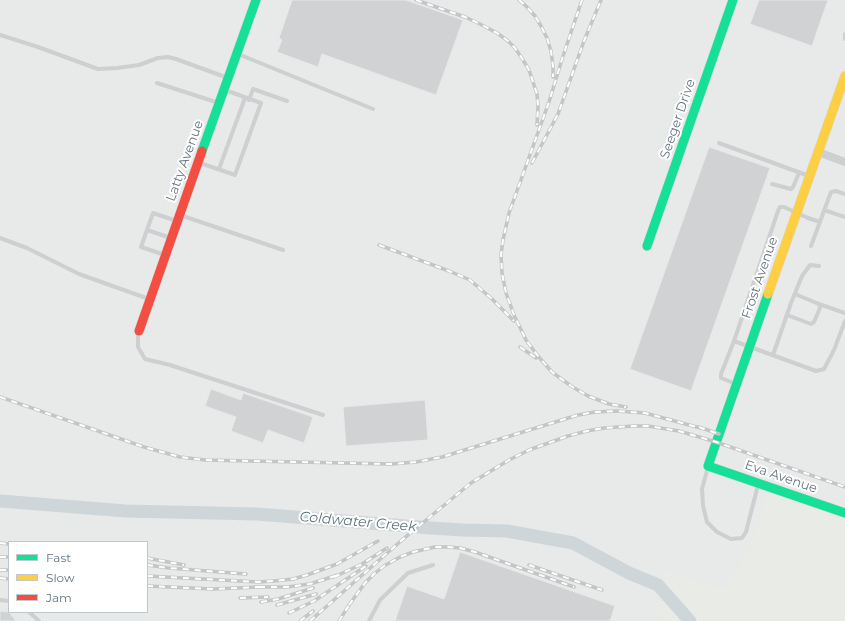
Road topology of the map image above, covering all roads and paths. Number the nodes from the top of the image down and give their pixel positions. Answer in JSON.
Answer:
{"nodes":[{"id":1,"x":256,"y":0,"type":"edge"},
{"id":2,"x":733,"y":0,"type":"edge"},
{"id":3,"x":845,"y":34,"type":"edge"},
{"id":4,"x":0,"y":35,"type":"edge"},
{"id":5,"x":845,"y":39,"type":"edge"},
{"id":6,"x":237,"y":54,"type":"junction"},
{"id":7,"x":845,"y":76,"type":"edge"},
{"id":8,"x":229,"y":78,"type":"junction"},
{"id":9,"x":157,"y":83,"type":"dead end"},
{"id":10,"x":224,"y":90,"type":"junction"},
{"id":11,"x":247,"y":99,"type":"junction"},
{"id":12,"x":287,"y":101,"type":"dead end"},
{"id":13,"x":220,"y":104,"type":"junction"},
{"id":14,"x":373,"y":109,"type":"dead end"},
{"id":15,"x":719,"y":143,"type":"dead end"},
{"id":16,"x":818,"y":152,"type":"junction"},
{"id":17,"x":199,"y":162,"type":"junction"},
{"id":18,"x":845,"y":162,"type":"edge"},
{"id":19,"x":219,"y":169,"type":"junction"},
{"id":20,"x":799,"y":173,"type":"junction"},
{"id":21,"x":809,"y":176,"type":"junction"},
{"id":22,"x":772,"y":184,"type":"dead end"},
{"id":23,"x":845,"y":194,"type":"edge"},
{"id":24,"x":824,"y":210,"type":"junction"},
{"id":25,"x":796,"y":212,"type":"junction"},
{"id":26,"x":845,"y":217,"type":"edge"},
{"id":27,"x":179,"y":218,"type":"junction"},
{"id":28,"x":820,"y":222,"type":"junction"},
{"id":29,"x":147,"y":230,"type":"junction"},
{"id":30,"x":0,"y":238,"type":"edge"},
{"id":31,"x":172,"y":238,"type":"junction"},
{"id":32,"x":647,"y":246,"type":"dead end"},
{"id":33,"x":810,"y":246,"type":"dead end"},
{"id":34,"x":283,"y":250,"type":"dead end"},
{"id":35,"x":166,"y":255,"type":"junction"},
{"id":36,"x":819,"y":266,"type":"dead end"},
{"id":37,"x":795,"y":294,"type":"junction"},
{"id":38,"x":150,"y":299,"type":"junction"},
{"id":39,"x":819,"y":304,"type":"junction"},
{"id":40,"x":845,"y":313,"type":"edge"},
{"id":41,"x":787,"y":315,"type":"junction"},
{"id":42,"x":845,"y":321,"type":"edge"},
{"id":43,"x":138,"y":331,"type":"joint"},
{"id":44,"x":734,"y":341,"type":"junction"},
{"id":45,"x":750,"y":346,"type":"junction"},
{"id":46,"x":773,"y":355,"type":"junction"},
{"id":47,"x":737,"y":384,"type":"junction"},
{"id":48,"x":323,"y":415,"type":"dead end"},
{"id":49,"x":708,"y":466,"type":"junction"},
{"id":50,"x":759,"y":484,"type":"junction"},
{"id":51,"x":845,"y":513,"type":"edge"},
{"id":52,"x":433,"y":565,"type":"dead end"},
{"id":53,"x":30,"y":613,"type":"edge"},
{"id":54,"x":39,"y":621,"type":"edge"},
{"id":55,"x":369,"y":621,"type":"edge"}],
"edges":[{"from":1,"to":6,"type":"street","name":"Latty Avenue"},
{"from":2,"to":32,"type":"street","name":"Seeger Drive"},
{"from":3,"to":5,"type":"lane"},
{"from":4,"to":8,"type":"lane"},
{"from":6,"to":8,"type":"street","name":"Latty Avenue"},
{"from":6,"to":14,"type":"lane"},
{"from":7,"to":16,"type":"street","name":"Frost Avenue"},
{"from":8,"to":10,"type":"street","name":"Latty Avenue"},
{"from":9,"to":13,"type":"lane"},
{"from":10,"to":11,"type":"lane"},
{"from":10,"to":13,"type":"street","name":"Latty Avenue"},
{"from":11,"to":12,"type":"lane"},
{"from":11,"to":19,"type":"lane"},
{"from":11,"to":19,"type":"lane"},
{"from":13,"to":17,"type":"street","name":"Latty Avenue"},
{"from":15,"to":20,"type":"lane"},
{"from":16,"to":18,"type":"street"},
{"from":16,"to":21,"type":"street","name":"Frost Avenue"},
{"from":17,"to":19,"type":"lane"},
{"from":17,"to":27,"type":"street","name":"Latty Avenue"},
{"from":20,"to":21,"type":"lane"},
{"from":20,"to":22,"type":"lane"},
{"from":21,"to":25,"type":"street","name":"Frost Avenue"},
{"from":23,"to":24,"type":"lane"},
{"from":24,"to":26,"type":"lane"},
{"from":24,"to":28,"type":"lane"},
{"from":25,"to":28,"type":"lane"},
{"from":25,"to":44,"type":"lane"},
{"from":25,"to":45,"type":"street","name":"Frost Avenue"},
{"from":27,"to":29,"type":"lane"},
{"from":27,"to":31,"type":"street","name":"Latty Avenue"},
{"from":27,"to":34,"type":"lane"},
{"from":28,"to":33,"type":"lane"},
{"from":29,"to":31,"type":"lane"},
{"from":29,"to":35,"type":"lane"},
{"from":30,"to":38,"type":"lane"},
{"from":31,"to":35,"type":"street","name":"Latty Avenue"},
{"from":35,"to":38,"type":"street","name":"Latty Avenue"},
{"from":36,"to":37,"type":"lane"},
{"from":37,"to":39,"type":"lane"},
{"from":37,"to":41,"type":"lane"},
{"from":38,"to":43,"type":"street","name":"Latty Avenue"},
{"from":39,"to":40,"type":"lane"},
{"from":39,"to":41,"type":"lane"},
{"from":41,"to":46,"type":"lane"},
{"from":42,"to":46,"type":"lane"},
{"from":43,"to":48,"type":"lane"},
{"from":44,"to":45,"type":"lane"},
{"from":44,"to":47,"type":"lane"},
{"from":45,"to":46,"type":"lane"},
{"from":45,"to":47,"type":"street","name":"Frost Avenue"},
{"from":47,"to":49,"type":"street","name":"Frost Avenue"},
{"from":49,"to":50,"type":"street","name":"Eva Avenue"},
{"from":49,"to":50,"type":"lane","name":"Frost Avenue"},
{"from":50,"to":51,"type":"street","name":"Eva Avenue"},
{"from":52,"to":55,"type":"lane"},
{"from":53,"to":54,"type":"lane"}]}
